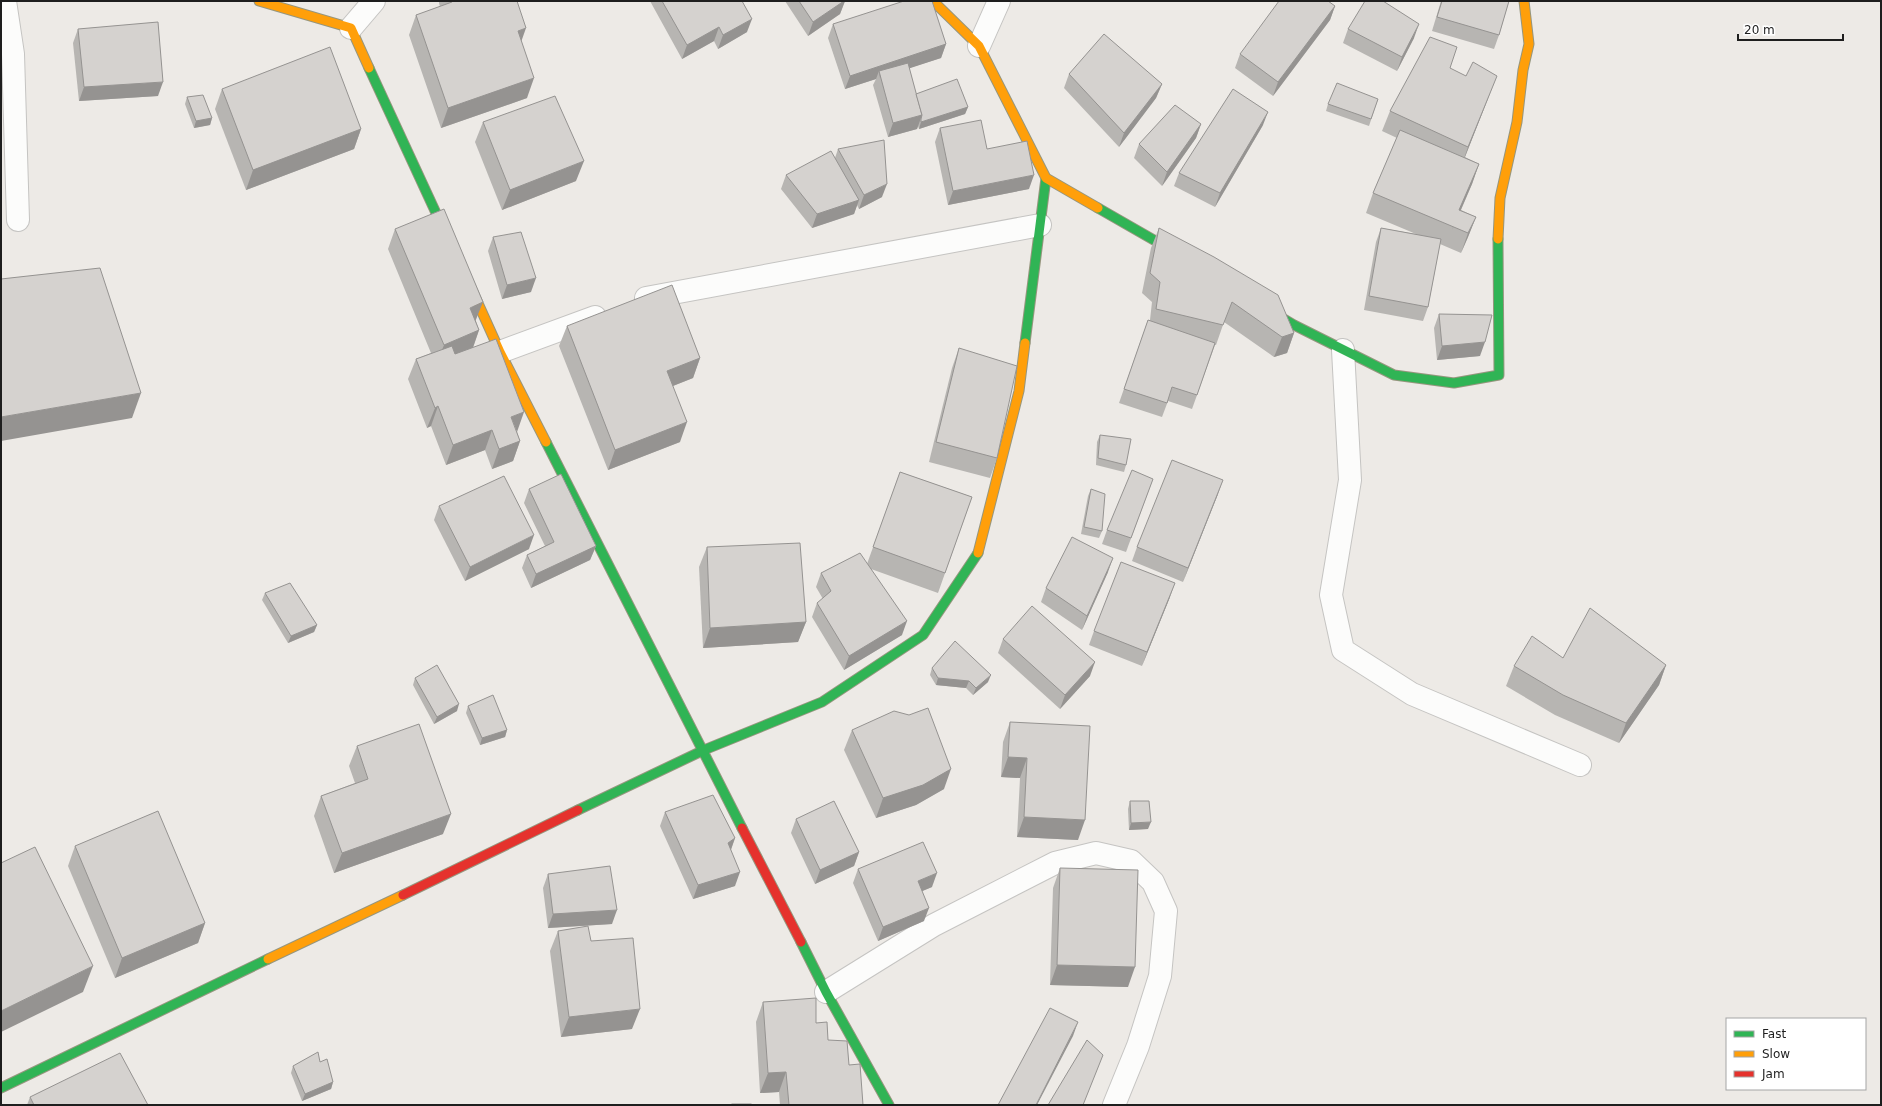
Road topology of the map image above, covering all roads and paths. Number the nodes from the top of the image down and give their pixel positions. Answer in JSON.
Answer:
{"nodes":[{"id":1,"x":5,"y":1,"type":"edge"},
{"id":2,"x":258,"y":1,"type":"edge"},
{"id":3,"x":374,"y":1,"type":"edge"},
{"id":4,"x":933,"y":1,"type":"edge"},
{"id":5,"x":999,"y":1,"type":"edge"},
{"id":6,"x":1524,"y":1,"type":"edge"},
{"id":7,"x":351,"y":28,"type":"junction"},
{"id":8,"x":979,"y":46,"type":"junction"},
{"id":9,"x":1046,"y":178,"type":"junction"},
{"id":10,"x":18,"y":220,"type":"dead end"},
{"id":11,"x":1040,"y":225,"type":"junction"},
{"id":12,"x":454,"y":251,"type":"edge"},
{"id":13,"x":1186,"y":258,"type":"edge"},
{"id":14,"x":464,"y":272,"type":"edge"},
{"id":15,"x":1260,"y":304,"type":"edge"},
{"id":16,"x":1343,"y":350,"type":"junction"},
{"id":17,"x":500,"y":352,"type":"junction"},
{"id":18,"x":704,"y":750,"type":"junction"},
{"id":19,"x":1580,"y":765,"type":"dead end"},
{"id":20,"x":826,"y":992,"type":"junction"},
{"id":21,"x":1,"y":1088,"type":"edge"},
{"id":22,"x":889,"y":1105,"type":"edge"},
{"id":23,"x":1114,"y":1105,"type":"edge"}],
"edges":[{"from":1,"to":10,"type":"street"},
{"from":2,"to":7,"type":"street"},
{"from":3,"to":7,"type":"street"},
{"from":4,"to":8,"type":"street"},
{"from":5,"to":8,"type":"street"},
{"from":6,"to":16,"type":"street"},
{"from":7,"to":12,"type":"street"},
{"from":8,"to":9,"type":"street"},
{"from":9,"to":11,"type":"street"},
{"from":9,"to":13,"type":"street"},
{"from":11,"to":17,"type":"street"},
{"from":11,"to":18,"type":"street"},
{"from":14,"to":17,"type":"street"},
{"from":15,"to":16,"type":"street"},
{"from":16,"to":19,"type":"street"},
{"from":17,"to":18,"type":"street"},
{"from":18,"to":20,"type":"street"},
{"from":18,"to":21,"type":"street"},
{"from":20,"to":22,"type":"street"},
{"from":20,"to":23,"type":"street"}]}
